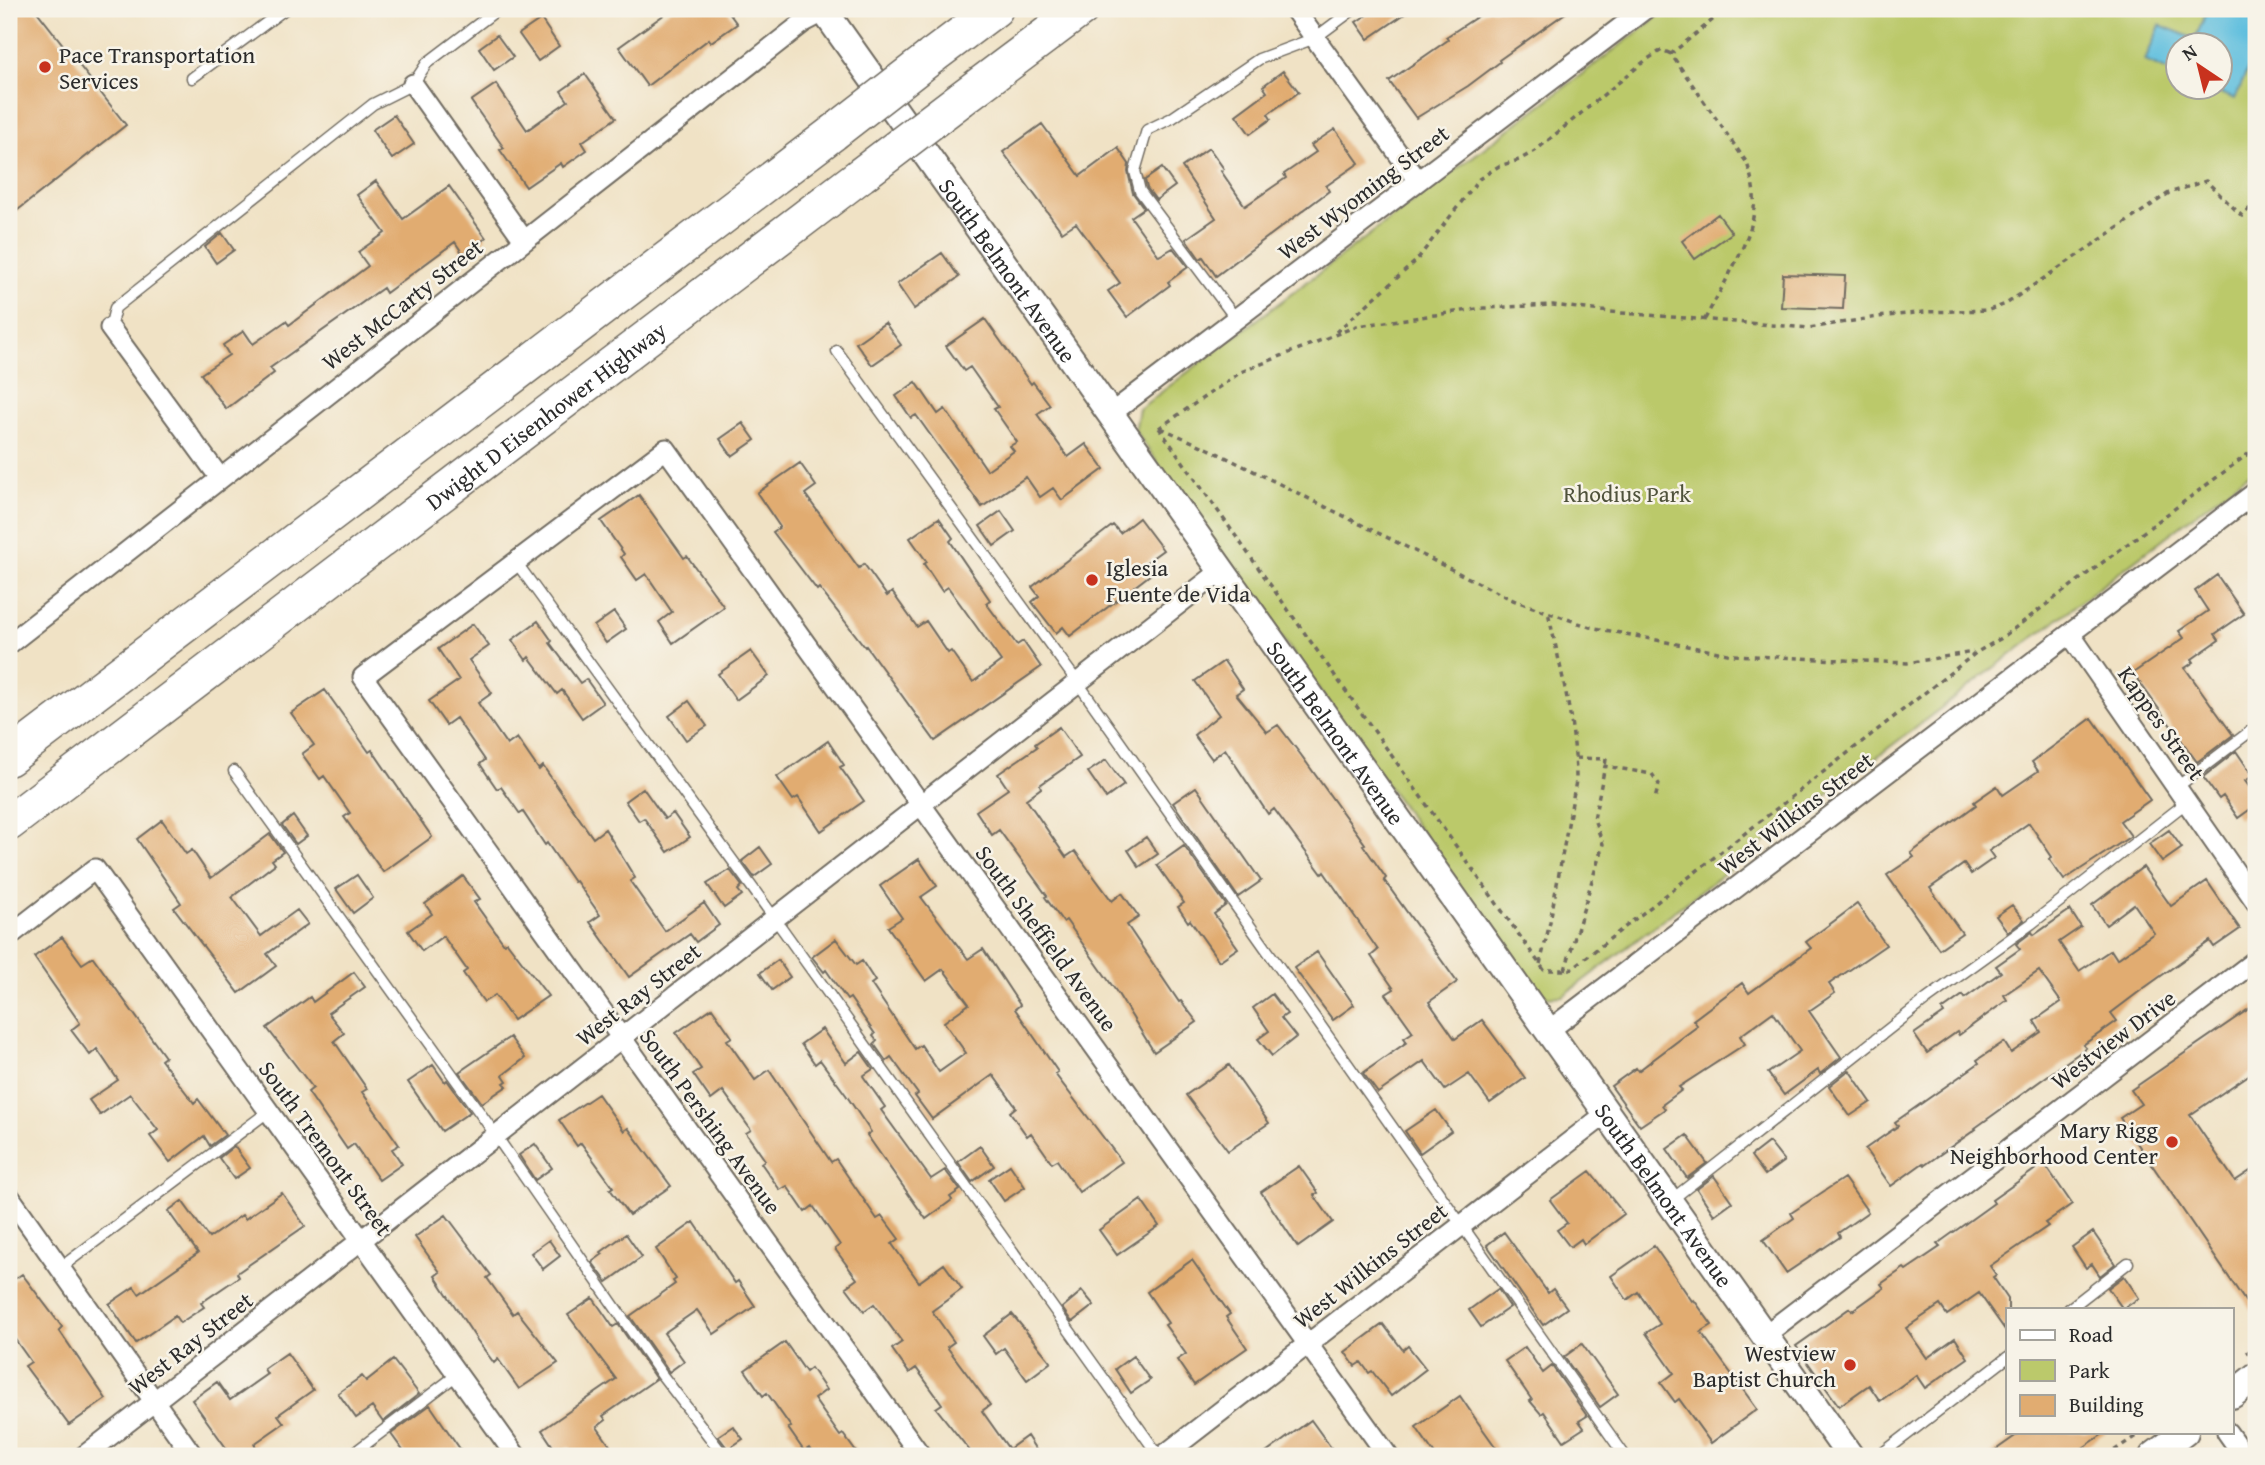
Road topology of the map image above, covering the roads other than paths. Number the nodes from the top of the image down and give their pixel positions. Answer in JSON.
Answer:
{"nodes":[{"id":1,"x":285,"y":9,"type":"edge"},
{"id":2,"x":498,"y":9,"type":"edge"},
{"id":3,"x":995,"y":9,"type":"edge"},
{"id":4,"x":1081,"y":9,"type":"edge"},
{"id":5,"x":1294,"y":9,"type":"edge"},
{"id":6,"x":1354,"y":9,"type":"edge"},
{"id":7,"x":1645,"y":9,"type":"edge"},
{"id":8,"x":826,"y":10,"type":"edge"},
{"id":9,"x":1315,"y":38,"type":"junction"},
{"id":10,"x":192,"y":78,"type":"dead end"},
{"id":11,"x":413,"y":84,"type":"junction"},
{"id":12,"x":1418,"y":181,"type":"junction"},
{"id":13,"x":524,"y":240,"type":"junction"},
{"id":14,"x":1236,"y":318,"type":"junction"},
{"id":15,"x":110,"y":328,"type":"joint"},
{"id":16,"x":836,"y":351,"type":"dead end"},
{"id":17,"x":1110,"y":415,"type":"junction"},
{"id":18,"x":220,"y":478,"type":"junction"},
{"id":19,"x":2256,"y":492,"type":"edge"},
{"id":20,"x":516,"y":562,"type":"junction"},
{"id":21,"x":1221,"y":571,"type":"junction"},
{"id":22,"x":2070,"y":634,"type":"junction"},
{"id":23,"x":9,"y":644,"type":"edge"},
{"id":24,"x":1078,"y":683,"type":"junction"},
{"id":25,"x":2256,"y":727,"type":"edge"},
{"id":26,"x":9,"y":758,"type":"edge"},
{"id":27,"x":234,"y":771,"type":"dead end"},
{"id":28,"x":2182,"y":795,"type":"junction"},
{"id":29,"x":921,"y":805,"type":"junction"},
{"id":30,"x":9,"y":823,"type":"edge"},
{"id":31,"x":2256,"y":902,"type":"edge"},
{"id":32,"x":775,"y":919,"type":"junction"},
{"id":33,"x":9,"y":936,"type":"edge"},
{"id":34,"x":2256,"y":960,"type":"edge"},
{"id":35,"x":1548,"y":1031,"type":"junction"},
{"id":36,"x":621,"y":1038,"type":"junction"},
{"id":37,"x":269,"y":1111,"type":"junction"},
{"id":38,"x":1606,"y":1113,"type":"junction"},
{"id":39,"x":496,"y":1135,"type":"junction"},
{"id":40,"x":9,"y":1196,"type":"edge"},
{"id":41,"x":1670,"y":1202,"type":"junction"},
{"id":42,"x":1462,"y":1225,"type":"junction"},
{"id":43,"x":361,"y":1240,"type":"junction"},
{"id":44,"x":2128,"y":1264,"type":"dead end"},
{"id":45,"x":60,"y":1268,"type":"junction"},
{"id":46,"x":2070,"y":1308,"type":"edge"},
{"id":47,"x":1765,"y":1335,"type":"junction"},
{"id":48,"x":1308,"y":1344,"type":"junction"},
{"id":49,"x":2006,"y":1359,"type":"edge"},
{"id":50,"x":458,"y":1374,"type":"junction"},
{"id":51,"x":2256,"y":1376,"type":"edge"},
{"id":52,"x":2234,"y":1393,"type":"edge"},
{"id":53,"x":154,"y":1402,"type":"junction"},
{"id":54,"x":2182,"y":1434,"type":"edge"},
{"id":55,"x":2228,"y":1434,"type":"edge"},
{"id":56,"x":84,"y":1456,"type":"edge"},
{"id":57,"x":193,"y":1456,"type":"edge"},
{"id":58,"x":350,"y":1456,"type":"edge"},
{"id":59,"x":516,"y":1456,"type":"edge"},
{"id":60,"x":724,"y":1456,"type":"edge"},
{"id":61,"x":921,"y":1456,"type":"edge"},
{"id":62,"x":1161,"y":1456,"type":"edge"},
{"id":63,"x":1388,"y":1456,"type":"edge"},
{"id":64,"x":1625,"y":1456,"type":"edge"},
{"id":65,"x":1850,"y":1456,"type":"edge"},
{"id":66,"x":1880,"y":1456,"type":"edge"},
{"id":67,"x":2153,"y":1456,"type":"edge"},
{"id":68,"x":2244,"y":1456,"type":"edge"}],
"edges":[{"from":1,"to":10,"type":"lane"},
{"from":2,"to":11,"type":"lane"},
{"from":3,"to":26,"type":"highway","bridge":true},
{"from":4,"to":30,"type":"highway","name":"Dwight D Eisenhower Highway","bridge":true},
{"from":5,"to":9,"type":"street"},
{"from":6,"to":9,"type":"lane"},
{"from":7,"to":12,"type":"street","name":"West Wyoming Street"},
{"from":8,"to":13,"type":"street","name":"West McCarty Street"},
{"from":8,"to":17,"type":"main road","name":"South Belmont Avenue"},
{"from":9,"to":12,"type":"street"},
{"from":9,"to":14,"type":"lane"},
{"from":11,"to":13,"type":"street"},
{"from":11,"to":15,"type":"lane"},
{"from":12,"to":14,"type":"street","name":"West Wyoming Street"},
{"from":13,"to":18,"type":"street","name":"West McCarty Street"},
{"from":14,"to":17,"type":"street","name":"West Wyoming Street"},
{"from":15,"to":18,"type":"street"},
{"from":16,"to":24,"type":"lane"},
{"from":17,"to":21,"type":"main road","name":"South Belmont Avenue"},
{"from":18,"to":23,"type":"street","name":"West McCarty Street"},
{"from":19,"to":22,"type":"street"},
{"from":20,"to":29,"type":"street","name":"South Sheffield Avenue"},
{"from":20,"to":32,"type":"lane"},
{"from":20,"to":36,"type":"street","name":"South Pershing Avenue"},
{"from":21,"to":24,"type":"street","name":"West Ray Street"},
{"from":21,"to":35,"type":"main road","name":"South Belmont Avenue"},
{"from":22,"to":28,"type":"street","name":"Kappes Street"},
{"from":22,"to":35,"type":"street","name":"West Wilkins Street"},
{"from":24,"to":29,"type":"street","name":"West Ray Street"},
{"from":24,"to":42,"type":"lane"},
{"from":25,"to":28,"type":"lane"},
{"from":27,"to":39,"type":"lane"},
{"from":28,"to":31,"type":"street","name":"Kappes Street"},
{"from":28,"to":41,"type":"lane"},
{"from":29,"to":32,"type":"street","name":"West Ray Street"},
{"from":29,"to":48,"type":"street","name":"South Sheffield Avenue"},
{"from":32,"to":36,"type":"street","name":"West Ray Street"},
{"from":32,"to":62,"type":"lane"},
{"from":33,"to":37,"type":"street","name":"South Tremont Street"},
{"from":34,"to":47,"type":"street","name":"Westview Drive"},
{"from":35,"to":38,"type":"main road","name":"South Belmont Avenue"},
{"from":36,"to":39,"type":"street","name":"West Ray Street"},
{"from":36,"to":61,"type":"street","name":"South Pershing Avenue"},
{"from":37,"to":43,"type":"street","name":"South Tremont Street"},
{"from":37,"to":45,"type":"lane"},
{"from":38,"to":41,"type":"main road","name":"South Belmont Avenue"},
{"from":38,"to":42,"type":"street","name":"West Wilkins Street"},
{"from":39,"to":43,"type":"street","name":"West Ray Street"},
{"from":39,"to":60,"type":"lane"},
{"from":40,"to":45,"type":"street"},
{"from":41,"to":47,"type":"main road","name":"South Belmont Avenue"},
{"from":42,"to":48,"type":"street","name":"West Wilkins Street"},
{"from":42,"to":64,"type":"lane"},
{"from":43,"to":50,"type":"street","name":"South Tremont Street"},
{"from":43,"to":53,"type":"street","name":"West Ray Street"},
{"from":44,"to":46,"type":"lane"},
{"from":45,"to":53,"type":"street"},
{"from":47,"to":65,"type":"main road","name":"South Belmont Avenue"},
{"from":48,"to":62,"type":"street","name":"West Wilkins Street"},
{"from":48,"to":63,"type":"street","name":"South Sheffield Avenue"},
{"from":49,"to":66,"type":"lane"},
{"from":50,"to":58,"type":"lane"},
{"from":50,"to":59,"type":"street","name":"South Tremont Street"},
{"from":51,"to":52,"type":"main road"},
{"from":53,"to":56,"type":"street","name":"West Ray Street"},
{"from":53,"to":57,"type":"street"},
{"from":54,"to":67,"type":"main road"},
{"from":55,"to":68,"type":"street"}]}
